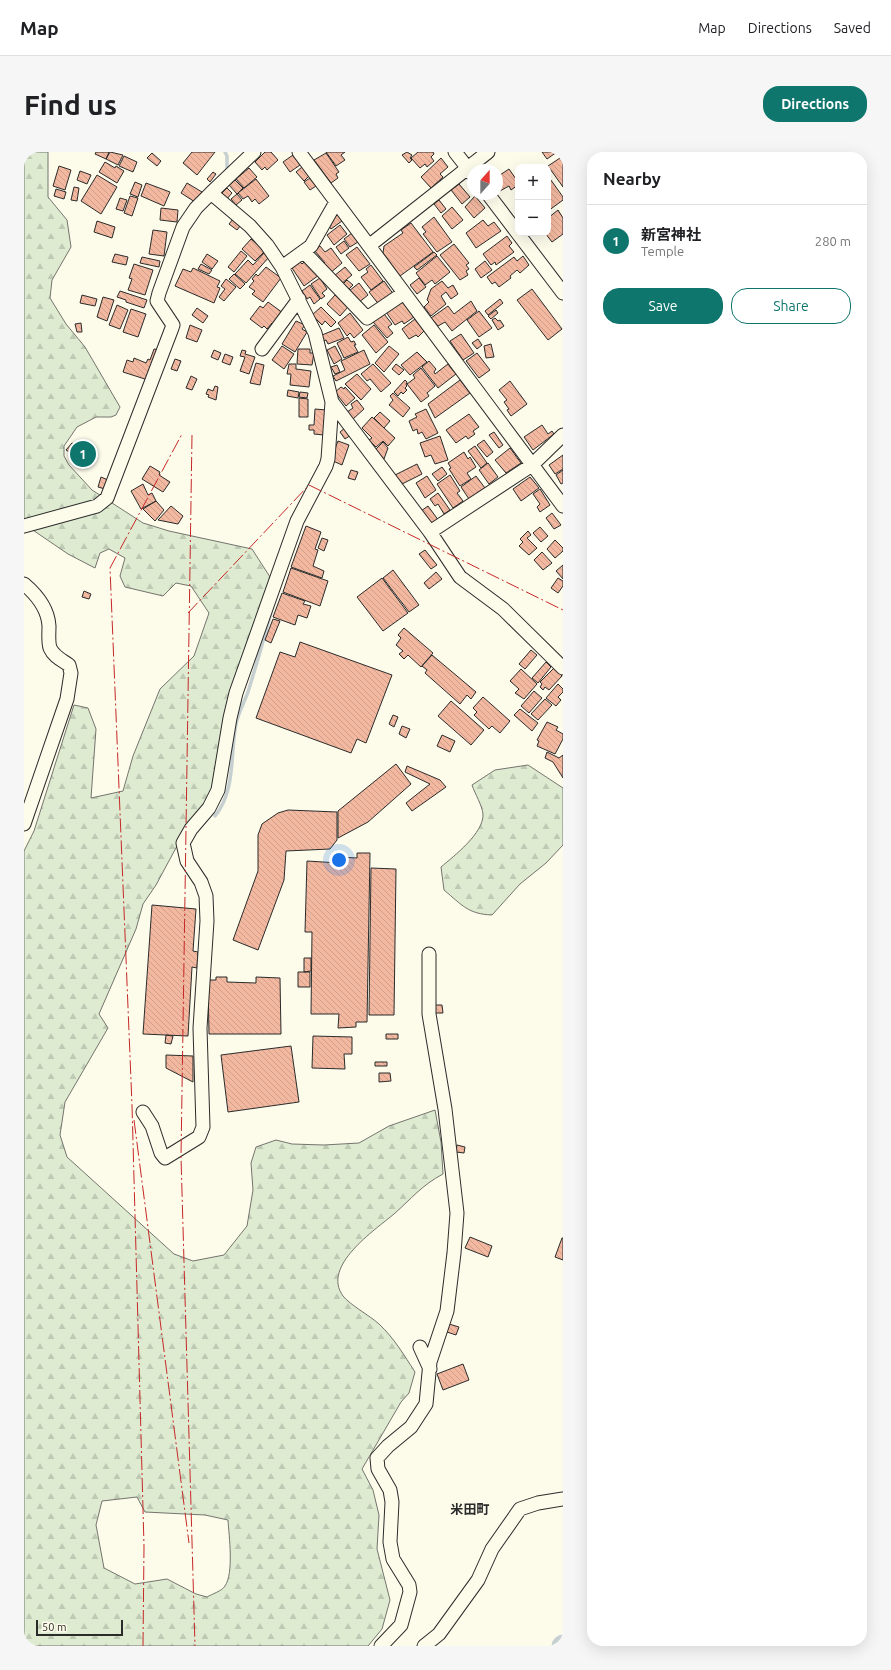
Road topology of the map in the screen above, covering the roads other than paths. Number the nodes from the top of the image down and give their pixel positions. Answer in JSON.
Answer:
{"nodes":[{"id":1,"x":254,"y":152,"type":"edge"},
{"id":2,"x":299,"y":152,"type":"edge"},
{"id":3,"x":455,"y":152,"type":"edge"},
{"id":4,"x":488,"y":152,"type":"edge"},
{"id":5,"x":477,"y":164,"type":"edge"},
{"id":6,"x":467,"y":167,"type":"edge"},
{"id":7,"x":467,"y":173,"type":"edge"},
{"id":8,"x":211,"y":193,"type":"junction"},
{"id":9,"x":493,"y":200,"type":"edge"},
{"id":10,"x":336,"y":202,"type":"junction"},
{"id":11,"x":370,"y":245,"type":"junction"},
{"id":12,"x":304,"y":252,"type":"junction"},
{"id":13,"x":282,"y":267,"type":"junction"},
{"id":14,"x":404,"y":293,"type":"junction"},
{"id":15,"x":563,"y":293,"type":"edge"},
{"id":16,"x":299,"y":299,"type":"junction"},
{"id":17,"x":262,"y":349,"type":"dead end"},
{"id":18,"x":332,"y":402,"type":"junction"},
{"id":19,"x":563,"y":435,"type":"edge"},
{"id":20,"x":532,"y":465,"type":"junction"},
{"id":21,"x":563,"y":506,"type":"edge"},
{"id":22,"x":24,"y":526,"type":"edge"},
{"id":23,"x":430,"y":532,"type":"junction"},
{"id":24,"x":24,"y":584,"type":"edge"},
{"id":25,"x":563,"y":668,"type":"edge"},
{"id":26,"x":24,"y":824,"type":"edge"},
{"id":27,"x":429,"y":954,"type":"dead end"},
{"id":28,"x":144,"y":1112,"type":"dead end"},
{"id":29,"x":420,"y":1347,"type":"dead end"},
{"id":30,"x":430,"y":1369,"type":"junction"},
{"id":31,"x":563,"y":1499,"type":"edge"},
{"id":32,"x":381,"y":1646,"type":"edge"},
{"id":33,"x":424,"y":1646,"type":"edge"}],
"edges":[{"from":1,"to":8,"type":"street"},
{"from":2,"to":10,"type":"street"},
{"from":3,"to":6,"type":"street"},
{"from":4,"to":5,"type":"street"},
{"from":7,"to":11,"type":"street"},
{"from":8,"to":13,"type":"street"},
{"from":8,"to":22,"type":"street"},
{"from":9,"to":15,"type":"street"},
{"from":10,"to":11,"type":"street"},
{"from":10,"to":12,"type":"street"},
{"from":11,"to":14,"type":"street"},
{"from":12,"to":13,"type":"street"},
{"from":12,"to":14,"type":"street"},
{"from":13,"to":16,"type":"street"},
{"from":14,"to":20,"type":"street"},
{"from":16,"to":17,"type":"street"},
{"from":16,"to":18,"type":"street"},
{"from":18,"to":23,"type":"street"},
{"from":18,"to":28,"type":"street"},
{"from":19,"to":20,"type":"street"},
{"from":20,"to":21,"type":"street"},
{"from":20,"to":23,"type":"street"},
{"from":23,"to":25,"type":"street"},
{"from":24,"to":26,"type":"street"},
{"from":27,"to":30,"type":"street"},
{"from":29,"to":30,"type":"street"},
{"from":30,"to":32,"type":"street"},
{"from":31,"to":33,"type":"street"}]}
